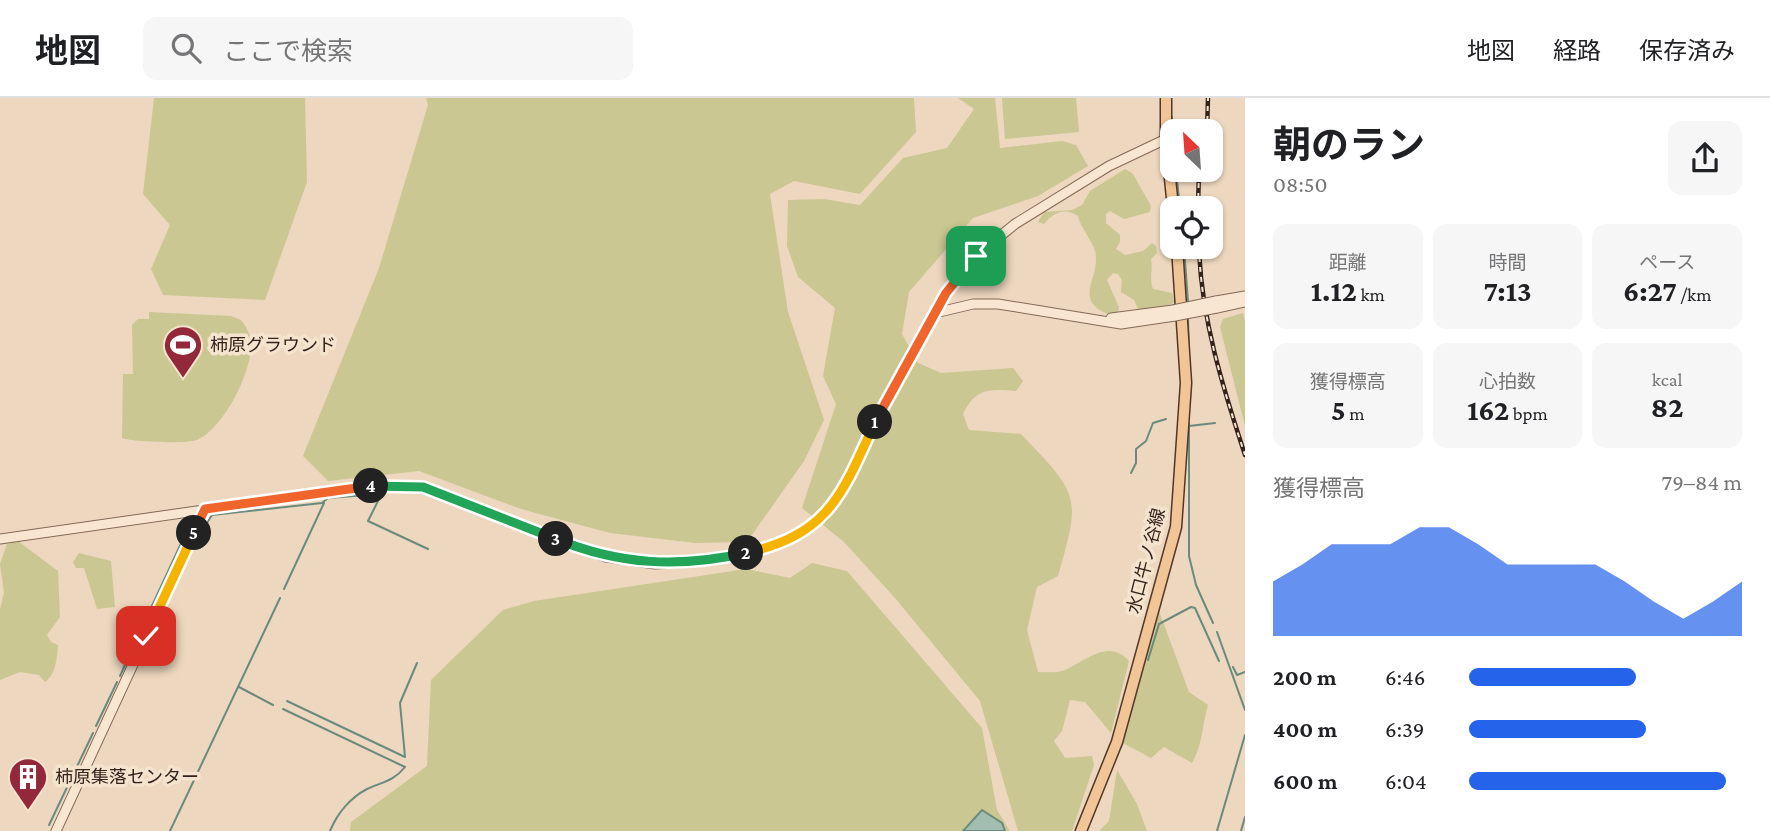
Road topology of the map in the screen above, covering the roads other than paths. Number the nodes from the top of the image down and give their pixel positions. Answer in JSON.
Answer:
{"nodes":[{"id":1,"x":1166,"y":98,"type":"edge"},
{"id":2,"x":1166,"y":119,"type":"edge"},
{"id":3,"x":1160,"y":142,"type":"edge"},
{"id":4,"x":1178,"y":259,"type":"edge"},
{"id":5,"x":1245,"y":296,"type":"edge"},
{"id":6,"x":1245,"y":302,"type":"edge"},
{"id":7,"x":1216,"y":305,"type":"junction"},
{"id":8,"x":935,"y":313,"type":"junction"},
{"id":9,"x":205,"y":509,"type":"junction"},
{"id":10,"x":0,"y":539,"type":"edge"},
{"id":11,"x":56,"y":831,"type":"edge"},
{"id":12,"x":1081,"y":831,"type":"edge"}],
"edges":[{"from":1,"to":2,"type":"main road"},
{"from":3,"to":8,"type":"street"},
{"from":4,"to":12,"type":"main road","name":"水口牛ノ谷線"},
{"from":5,"to":7,"type":"street"},
{"from":6,"to":7,"type":"street"},
{"from":7,"to":8,"type":"street","bridge":true},
{"from":8,"to":9,"type":"street"},
{"from":9,"to":10,"type":"street"},
{"from":9,"to":11,"type":"street"}]}
